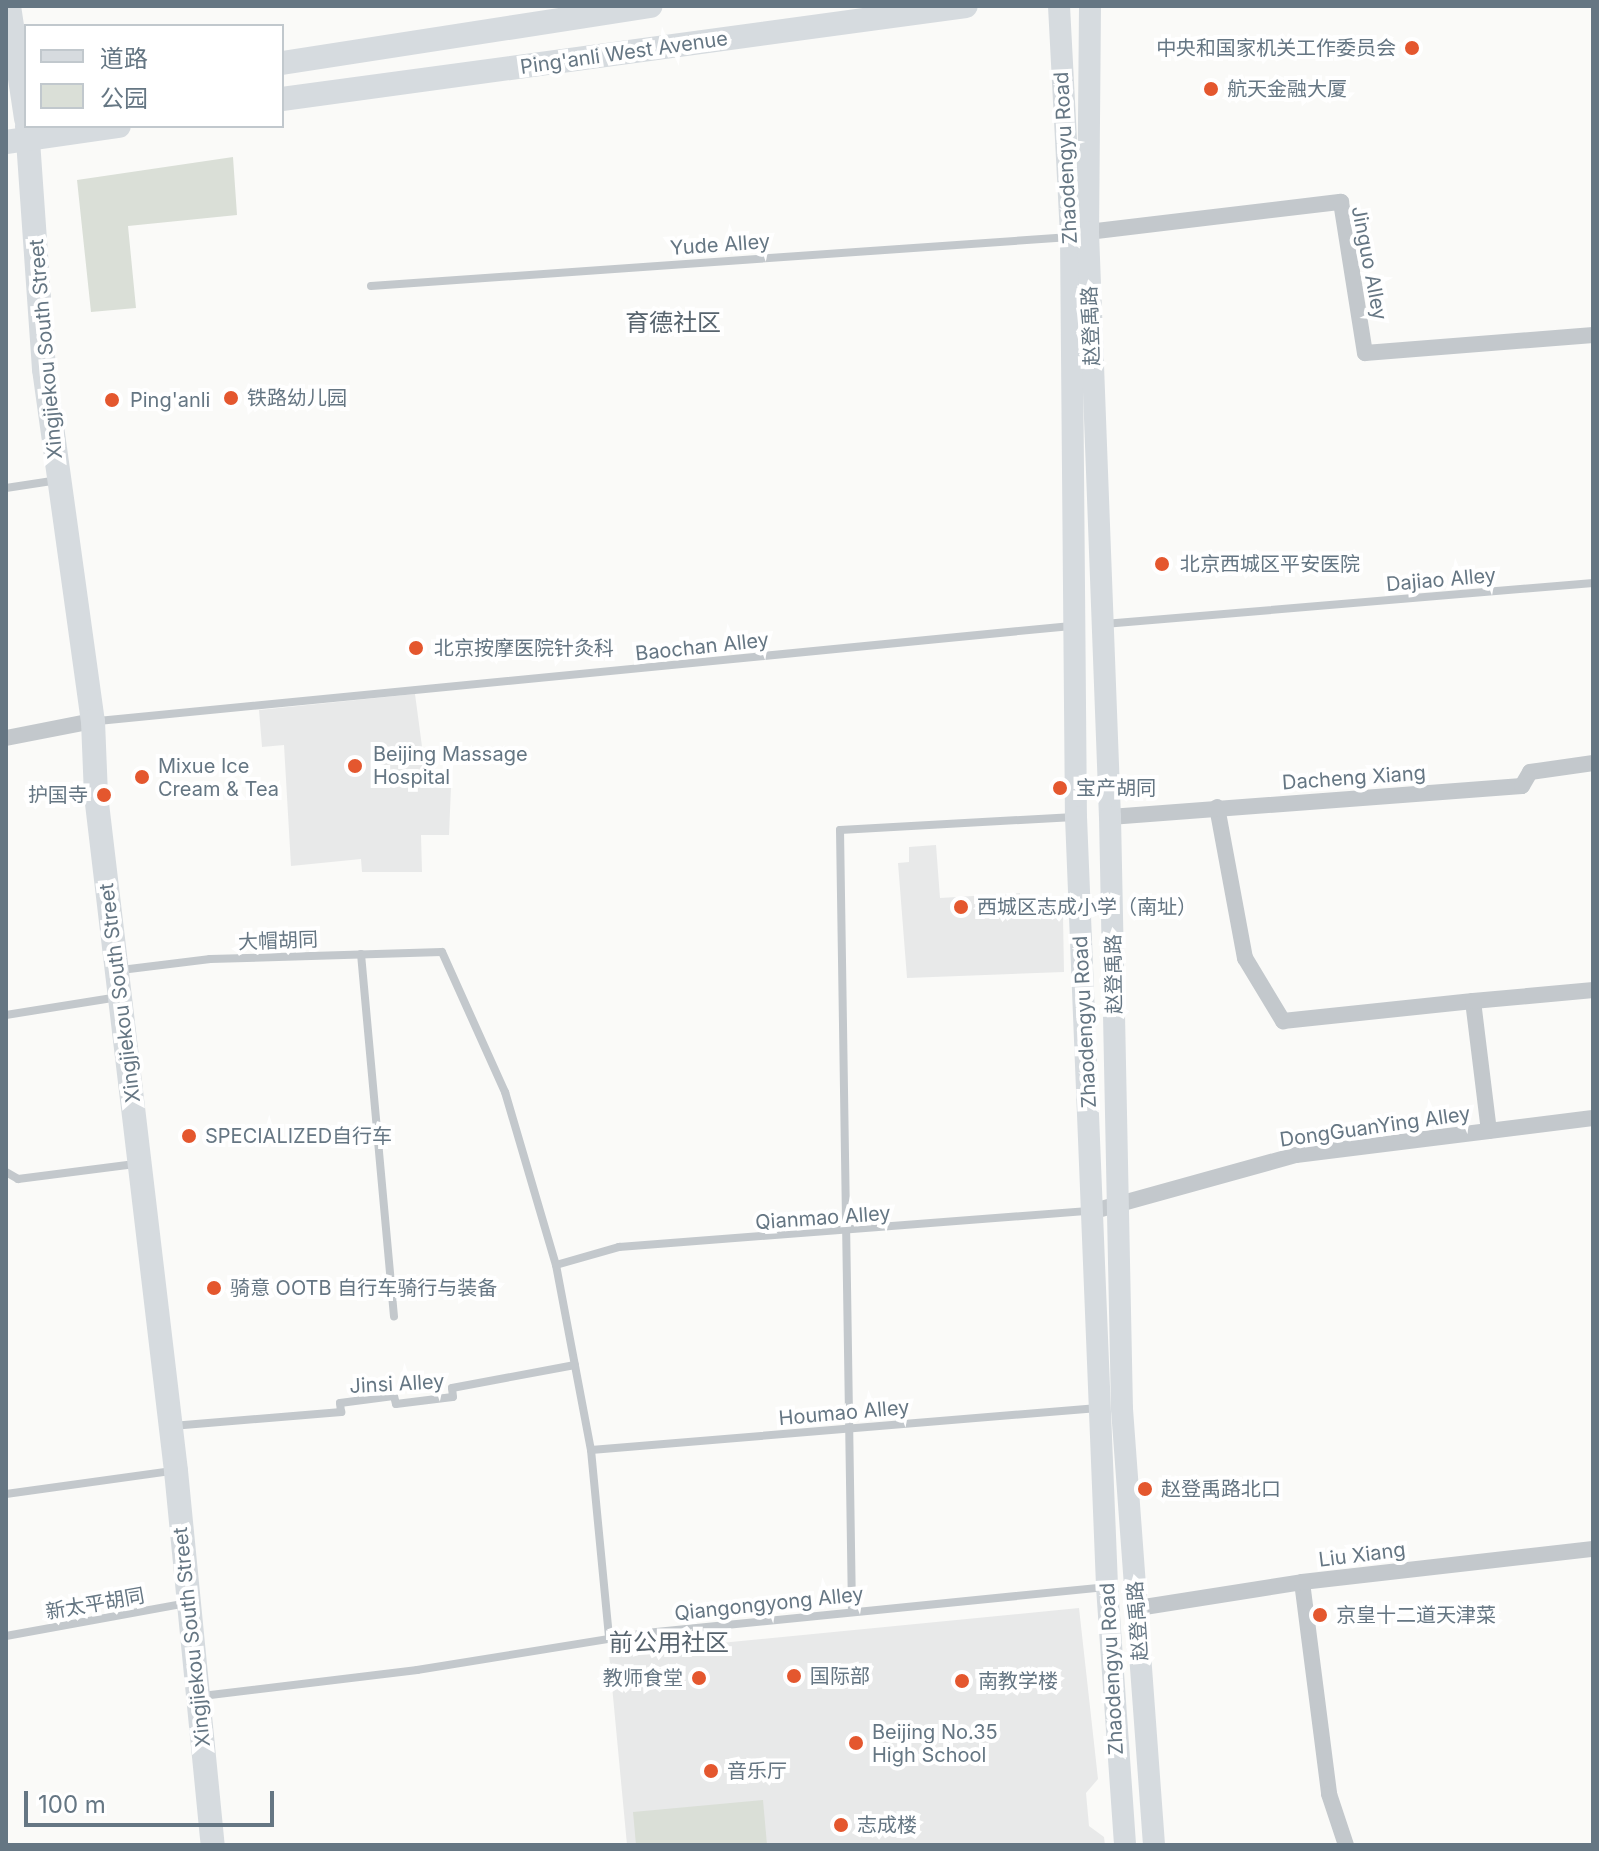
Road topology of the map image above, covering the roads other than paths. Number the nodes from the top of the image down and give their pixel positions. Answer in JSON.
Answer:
{"nodes":[{"id":1,"x":9,"y":6,"type":"edge"},
{"id":2,"x":651,"y":6,"type":"edge"},
{"id":3,"x":966,"y":6,"type":"edge"},
{"id":4,"x":1059,"y":6,"type":"edge"},
{"id":5,"x":1090,"y":6,"type":"edge"},
{"id":6,"x":284,"y":63,"type":"edge"},
{"id":7,"x":284,"y":99,"type":"edge"},
{"id":8,"x":21,"y":119,"type":"edge"},
{"id":9,"x":1080,"y":235,"type":"junction"},
{"id":10,"x":371,"y":286,"type":"dead end"},
{"id":11,"x":1593,"y":335,"type":"edge"},
{"id":12,"x":58,"y":480,"type":"junction"},
{"id":13,"x":6,"y":488,"type":"edge"},
{"id":14,"x":1593,"y":583,"type":"edge"},
{"id":15,"x":1099,"y":624,"type":"junction"},
{"id":16,"x":1075,"y":625,"type":"junction"},
{"id":17,"x":93,"y":721,"type":"junction"},
{"id":18,"x":6,"y":738,"type":"edge"},
{"id":19,"x":1593,"y":763,"type":"edge"},
{"id":20,"x":1217,"y":807,"type":"junction"},
{"id":21,"x":1076,"y":817,"type":"junction"},
{"id":22,"x":1110,"y":817,"type":"junction"},
{"id":23,"x":361,"y":954,"type":"junction"},
{"id":24,"x":116,"y":970,"type":"junction"},
{"id":25,"x":1593,"y":990,"type":"edge"},
{"id":26,"x":120,"y":997,"type":"junction"},
{"id":27,"x":1473,"y":1001,"type":"junction"},
{"id":28,"x":6,"y":1015,"type":"edge"},
{"id":29,"x":1593,"y":1118,"type":"edge"},
{"id":30,"x":1489,"y":1131,"type":"junction"},
{"id":31,"x":140,"y":1163,"type":"junction"},
{"id":32,"x":6,"y":1172,"type":"edge"},
{"id":33,"x":1120,"y":1208,"type":"junction"},
{"id":34,"x":1094,"y":1211,"type":"junction"},
{"id":35,"x":849,"y":1233,"type":"junction"},
{"id":36,"x":556,"y":1265,"type":"junction"},
{"id":37,"x":394,"y":1316,"type":"dead end"},
{"id":38,"x":575,"y":1365,"type":"junction"},
{"id":39,"x":1099,"y":1408,"type":"junction"},
{"id":40,"x":171,"y":1426,"type":"junction"},
{"id":41,"x":850,"y":1428,"type":"junction"},
{"id":42,"x":591,"y":1450,"type":"junction"},
{"id":43,"x":176,"y":1471,"type":"junction"},
{"id":44,"x":6,"y":1494,"type":"edge"},
{"id":45,"x":1593,"y":1549,"type":"edge"},
{"id":46,"x":1302,"y":1582,"type":"junction"},
{"id":47,"x":1107,"y":1587,"type":"junction"},
{"id":48,"x":189,"y":1603,"type":"junction"},
{"id":49,"x":1138,"y":1608,"type":"junction"},
{"id":50,"x":852,"y":1611,"type":"junction"},
{"id":51,"x":6,"y":1636,"type":"edge"},
{"id":52,"x":609,"y":1638,"type":"junction"},
{"id":53,"x":198,"y":1696,"type":"junction"},
{"id":54,"x":213,"y":1845,"type":"edge"},
{"id":55,"x":1125,"y":1845,"type":"edge"},
{"id":56,"x":1154,"y":1845,"type":"edge"},
{"id":57,"x":1346,"y":1845,"type":"edge"}],
"edges":[{"from":1,"to":8,"type":"main road","name":"Xingjiekou South Street"},
{"from":2,"to":6,"type":"main road","name":"Ping'anli West Avenue"},
{"from":3,"to":7,"type":"main road","name":"Ping'anli West Avenue"},
{"from":4,"to":9,"type":"main road","name":"Zhaodengyu Road"},
{"from":5,"to":9,"type":"main road","name":"赵登禹路"},
{"from":8,"to":12,"type":"main road","name":"Xingjiekou South Street"},
{"from":9,"to":10,"type":"lane","name":"Yude Alley"},
{"from":9,"to":11,"type":"street","name":"Jinguo Alley"},
{"from":9,"to":15,"type":"main road","name":"赵登禹路"},
{"from":9,"to":16,"type":"main road","name":"Zhaodengyu Road"},
{"from":12,"to":13,"type":"lane"},
{"from":12,"to":17,"type":"main road","name":"Xingjiekou South Street"},
{"from":14,"to":15,"type":"lane","name":"Dajiao Alley"},
{"from":15,"to":22,"type":"main road","name":"赵登禹路"},
{"from":16,"to":17,"type":"lane","name":"Baochan Alley"},
{"from":16,"to":21,"type":"main road","name":"Zhaodengyu Road"},
{"from":17,"to":18,"type":"street"},
{"from":17,"to":24,"type":"main road","name":"Xingjiekou South Street"},
{"from":19,"to":20,"type":"street","name":"Dacheng Xiang"},
{"from":20,"to":22,"type":"street","name":"Dacheng Xiang"},
{"from":20,"to":27,"type":"street"},
{"from":21,"to":34,"type":"main road","name":"Zhaodengyu Road"},
{"from":21,"to":35,"type":"lane"},
{"from":22,"to":33,"type":"main road","name":"赵登禹路"},
{"from":23,"to":24,"type":"lane","name":"大帽胡同"},
{"from":23,"to":36,"type":"lane","name":"大帽胡同"},
{"from":23,"to":37,"type":"lane"},
{"from":24,"to":26,"type":"main road","name":"Xingjiekou South Street"},
{"from":25,"to":27,"type":"street"},
{"from":26,"to":28,"type":"lane"},
{"from":26,"to":31,"type":"main road","name":"Xingjiekou South Street"},
{"from":27,"to":30,"type":"street"},
{"from":29,"to":30,"type":"street","name":"DongGuanYing Alley"},
{"from":30,"to":33,"type":"street","name":"DongGuanYing Alley"},
{"from":31,"to":32,"type":"lane"},
{"from":31,"to":40,"type":"main road","name":"Xingjiekou South Street"},
{"from":33,"to":34,"type":"street","name":"DongGuanYing Alley"},
{"from":33,"to":49,"type":"main road","name":"赵登禹路"},
{"from":34,"to":35,"type":"lane","name":"Qianmao Alley"},
{"from":34,"to":39,"type":"main road","name":"Zhaodengyu Road"},
{"from":35,"to":36,"type":"lane","name":"Qianmao Alley"},
{"from":35,"to":41,"type":"lane"},
{"from":36,"to":38,"type":"lane"},
{"from":38,"to":40,"type":"lane","name":"Jinsi Alley"},
{"from":38,"to":42,"type":"lane"},
{"from":39,"to":41,"type":"lane","name":"Houmao Alley"},
{"from":39,"to":47,"type":"main road","name":"Zhaodengyu Road"},
{"from":40,"to":43,"type":"main road","name":"Xingjiekou South Street"},
{"from":41,"to":42,"type":"lane","name":"Houmao Alley"},
{"from":41,"to":50,"type":"lane"},
{"from":42,"to":52,"type":"lane"},
{"from":43,"to":44,"type":"lane"},
{"from":43,"to":48,"type":"main road","name":"Xingjiekou South Street"},
{"from":45,"to":46,"type":"street","name":"Liu Xiang"},
{"from":46,"to":49,"type":"street","name":"Liu Xiang"},
{"from":46,"to":57,"type":"street"},
{"from":47,"to":50,"type":"lane","name":"Qiangongyong Alley"},
{"from":47,"to":55,"type":"main road","name":"Zhaodengyu Road"},
{"from":48,"to":51,"type":"lane","name":"新太平胡同"},
{"from":48,"to":53,"type":"main road","name":"Xingjiekou South Street"},
{"from":49,"to":56,"type":"main road","name":"赵登禹路"},
{"from":50,"to":52,"type":"lane","name":"Qiangongyong Alley"},
{"from":52,"to":53,"type":"lane","name":"Qiangongyong Alley"},
{"from":53,"to":54,"type":"main road","name":"Xingjiekou South Street"}]}
